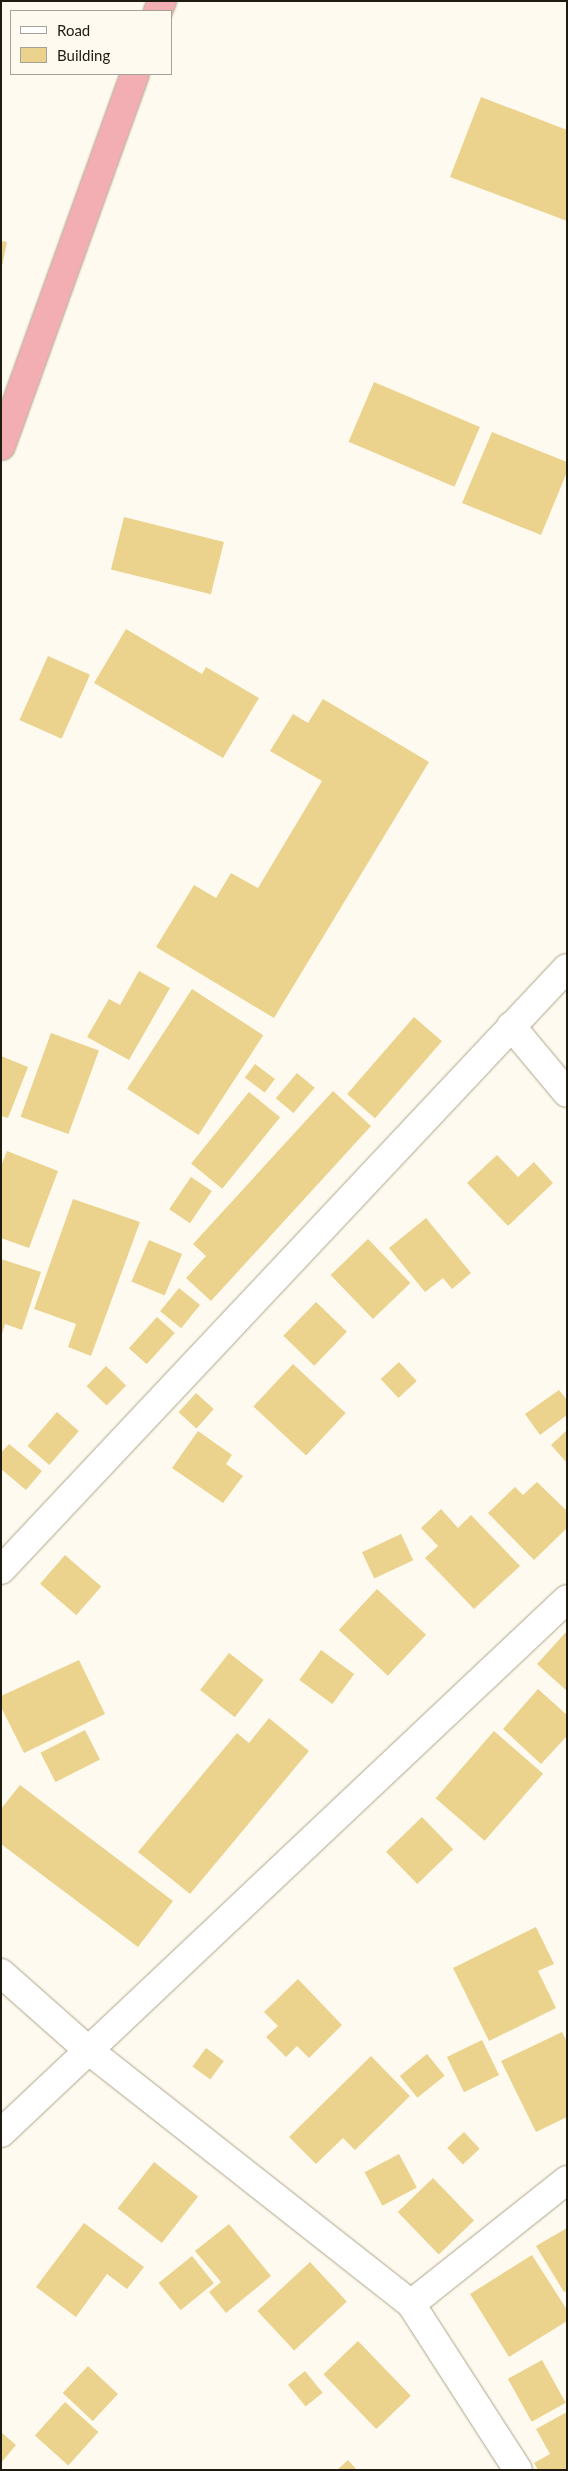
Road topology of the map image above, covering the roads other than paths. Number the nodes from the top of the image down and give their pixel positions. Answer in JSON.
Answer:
{"nodes":[{"id":1,"x":136,"y":75,"type":"edge"},
{"id":2,"x":1,"y":446,"type":"edge"},
{"id":3,"x":567,"y":968,"type":"edge"},
{"id":4,"x":511,"y":1026,"type":"junction"},
{"id":5,"x":567,"y":1093,"type":"edge"},
{"id":6,"x":1,"y":1570,"type":"edge"},
{"id":7,"x":567,"y":1599,"type":"edge"},
{"id":8,"x":1,"y":1973,"type":"edge"},
{"id":9,"x":88,"y":2049,"type":"junction"},
{"id":10,"x":1,"y":2133,"type":"edge"},
{"id":11,"x":567,"y":2180,"type":"edge"},
{"id":12,"x":411,"y":2304,"type":"junction"},
{"id":13,"x":518,"y":2470,"type":"edge"}],
"edges":[{"from":1,"to":2,"type":"highway"},
{"from":3,"to":4,"type":"street"},
{"from":4,"to":5,"type":"street"},
{"from":4,"to":6,"type":"street"},
{"from":7,"to":9,"type":"street"},
{"from":8,"to":9,"type":"street"},
{"from":9,"to":10,"type":"street"},
{"from":9,"to":12,"type":"street"},
{"from":11,"to":12,"type":"street"},
{"from":12,"to":13,"type":"street"}]}
